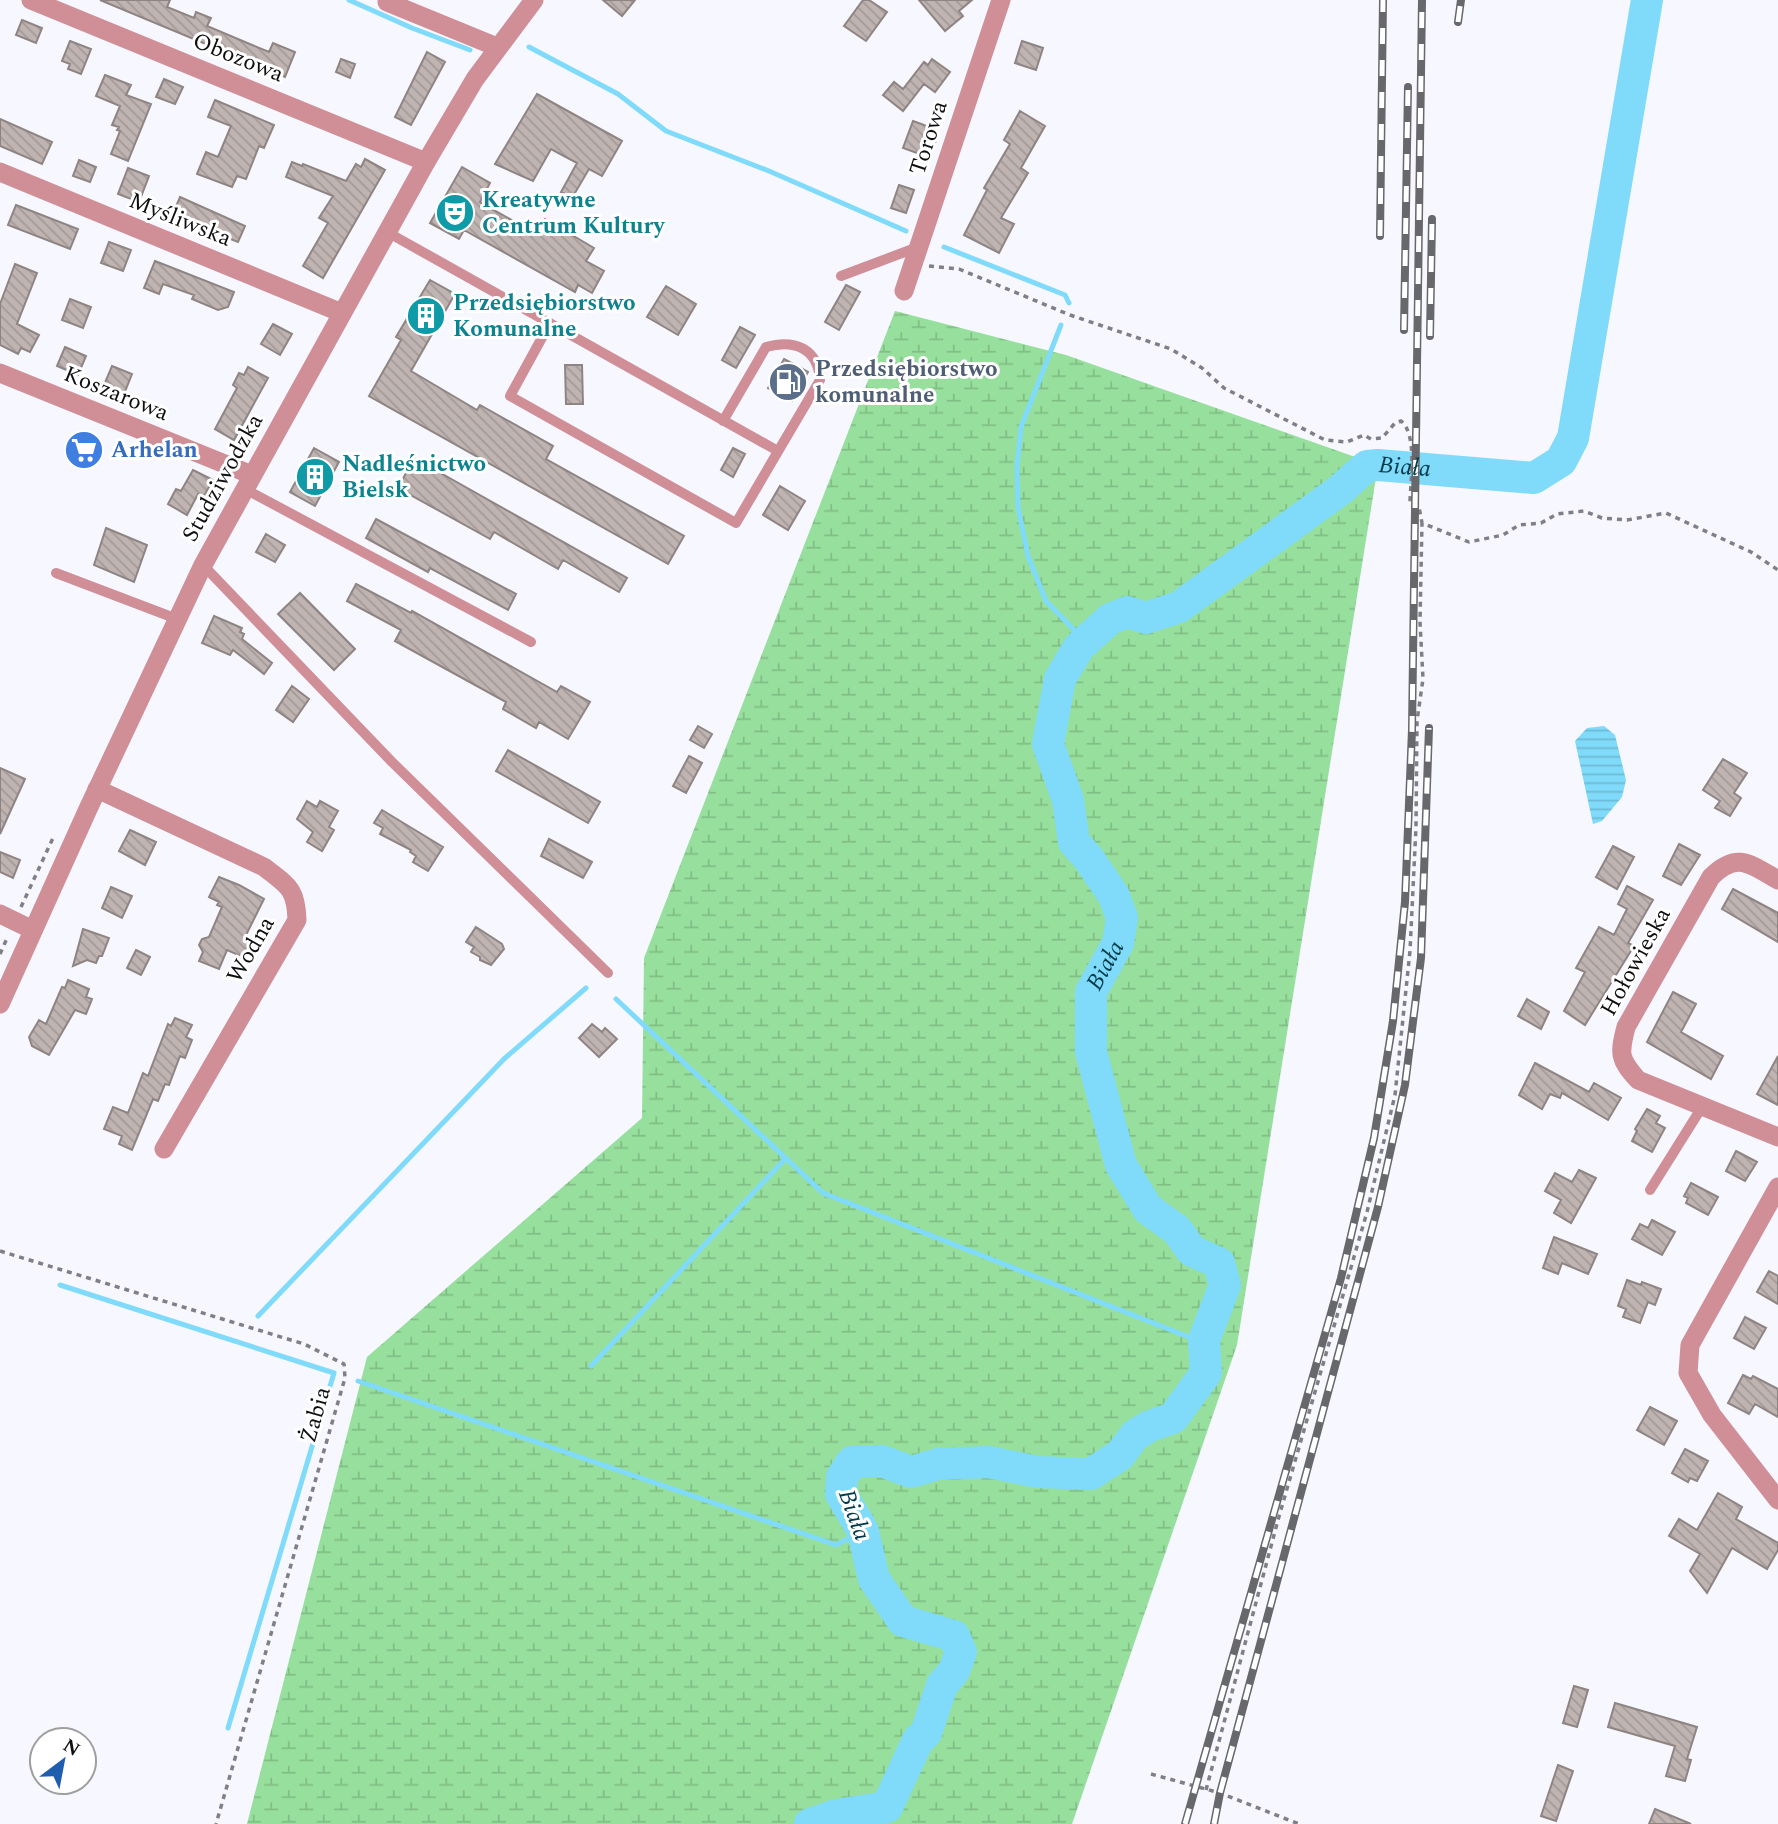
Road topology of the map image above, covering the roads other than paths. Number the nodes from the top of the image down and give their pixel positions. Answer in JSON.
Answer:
{"nodes":[{"id":1,"x":31,"y":0,"type":"edge"},
{"id":2,"x":534,"y":0,"type":"edge"},
{"id":3,"x":1001,"y":0,"type":"edge"},
{"id":4,"x":387,"y":2,"type":"edge"},
{"id":5,"x":498,"y":47,"type":"junction"},
{"id":6,"x":426,"y":162,"type":"junction"},
{"id":7,"x":0,"y":172,"type":"edge"},
{"id":8,"x":387,"y":232,"type":"junction"},
{"id":9,"x":916,"y":254,"type":"junction"},
{"id":10,"x":841,"y":276,"type":"dead end"},
{"id":11,"x":904,"y":291,"type":"dead end"},
{"id":12,"x":342,"y":313,"type":"junction"},
{"id":13,"x":550,"y":323,"type":"junction"},
{"id":14,"x":0,"y":373,"type":"edge"},
{"id":15,"x":723,"y":421,"type":"junction"},
{"id":16,"x":778,"y":452,"type":"junction"},
{"id":17,"x":248,"y":482,"type":"junction"},
{"id":18,"x":203,"y":565,"type":"junction"},
{"id":19,"x":56,"y":573,"type":"dead end"},
{"id":20,"x":177,"y":619,"type":"junction"},
{"id":21,"x":531,"y":642,"type":"dead end"},
{"id":22,"x":97,"y":789,"type":"junction"},
{"id":23,"x":1778,"y":880,"type":"edge"},
{"id":24,"x":0,"y":915,"type":"edge"},
{"id":25,"x":33,"y":930,"type":"junction"},
{"id":26,"x":608,"y":973,"type":"dead end"},
{"id":27,"x":0,"y":1004,"type":"edge"},
{"id":28,"x":1702,"y":1107,"type":"junction"},
{"id":29,"x":1778,"y":1137,"type":"edge"},
{"id":30,"x":163,"y":1149,"type":"dead end"},
{"id":31,"x":1778,"y":1187,"type":"edge"},
{"id":32,"x":1650,"y":1191,"type":"dead end"},
{"id":33,"x":1778,"y":1500,"type":"edge"}],
"edges":[{"from":1,"to":6,"type":"street","name":"Obozowa"},
{"from":2,"to":5,"type":"street","name":"Studziwodzka"},
{"from":3,"to":9,"type":"street","name":"Torowa"},
{"from":4,"to":5,"type":"street"},
{"from":5,"to":6,"type":"street","name":"Studziwodzka"},
{"from":6,"to":8,"type":"street","name":"Studziwodzka"},
{"from":7,"to":12,"type":"street","name":"Myśliwska"},
{"from":8,"to":12,"type":"street","name":"Studziwodzka"},
{"from":8,"to":13,"type":"lane"},
{"from":9,"to":10,"type":"lane"},
{"from":9,"to":11,"type":"street","name":"Torowa"},
{"from":12,"to":17,"type":"street","name":"Studziwodzka"},
{"from":13,"to":15,"type":"lane"},
{"from":13,"to":16,"type":"lane"},
{"from":14,"to":17,"type":"street","name":"Koszarowa"},
{"from":15,"to":16,"type":"lane"},
{"from":15,"to":16,"type":"lane"},
{"from":17,"to":18,"type":"street","name":"Studziwodzka"},
{"from":17,"to":21,"type":"lane"},
{"from":18,"to":20,"type":"street","name":"Studziwodzka"},
{"from":18,"to":26,"type":"lane"},
{"from":19,"to":20,"type":"lane"},
{"from":20,"to":22,"type":"street","name":"Studziwodzka"},
{"from":22,"to":25,"type":"street","name":"Studziwodzka"},
{"from":22,"to":30,"type":"street","name":"Wodna"},
{"from":23,"to":28,"type":"street","name":"Hołowieska"},
{"from":24,"to":25,"type":"street"},
{"from":25,"to":27,"type":"street","name":"Studziwodzka"},
{"from":28,"to":29,"type":"street","name":"Hołowieska"},
{"from":28,"to":32,"type":"lane"},
{"from":31,"to":33,"type":"street"}]}
